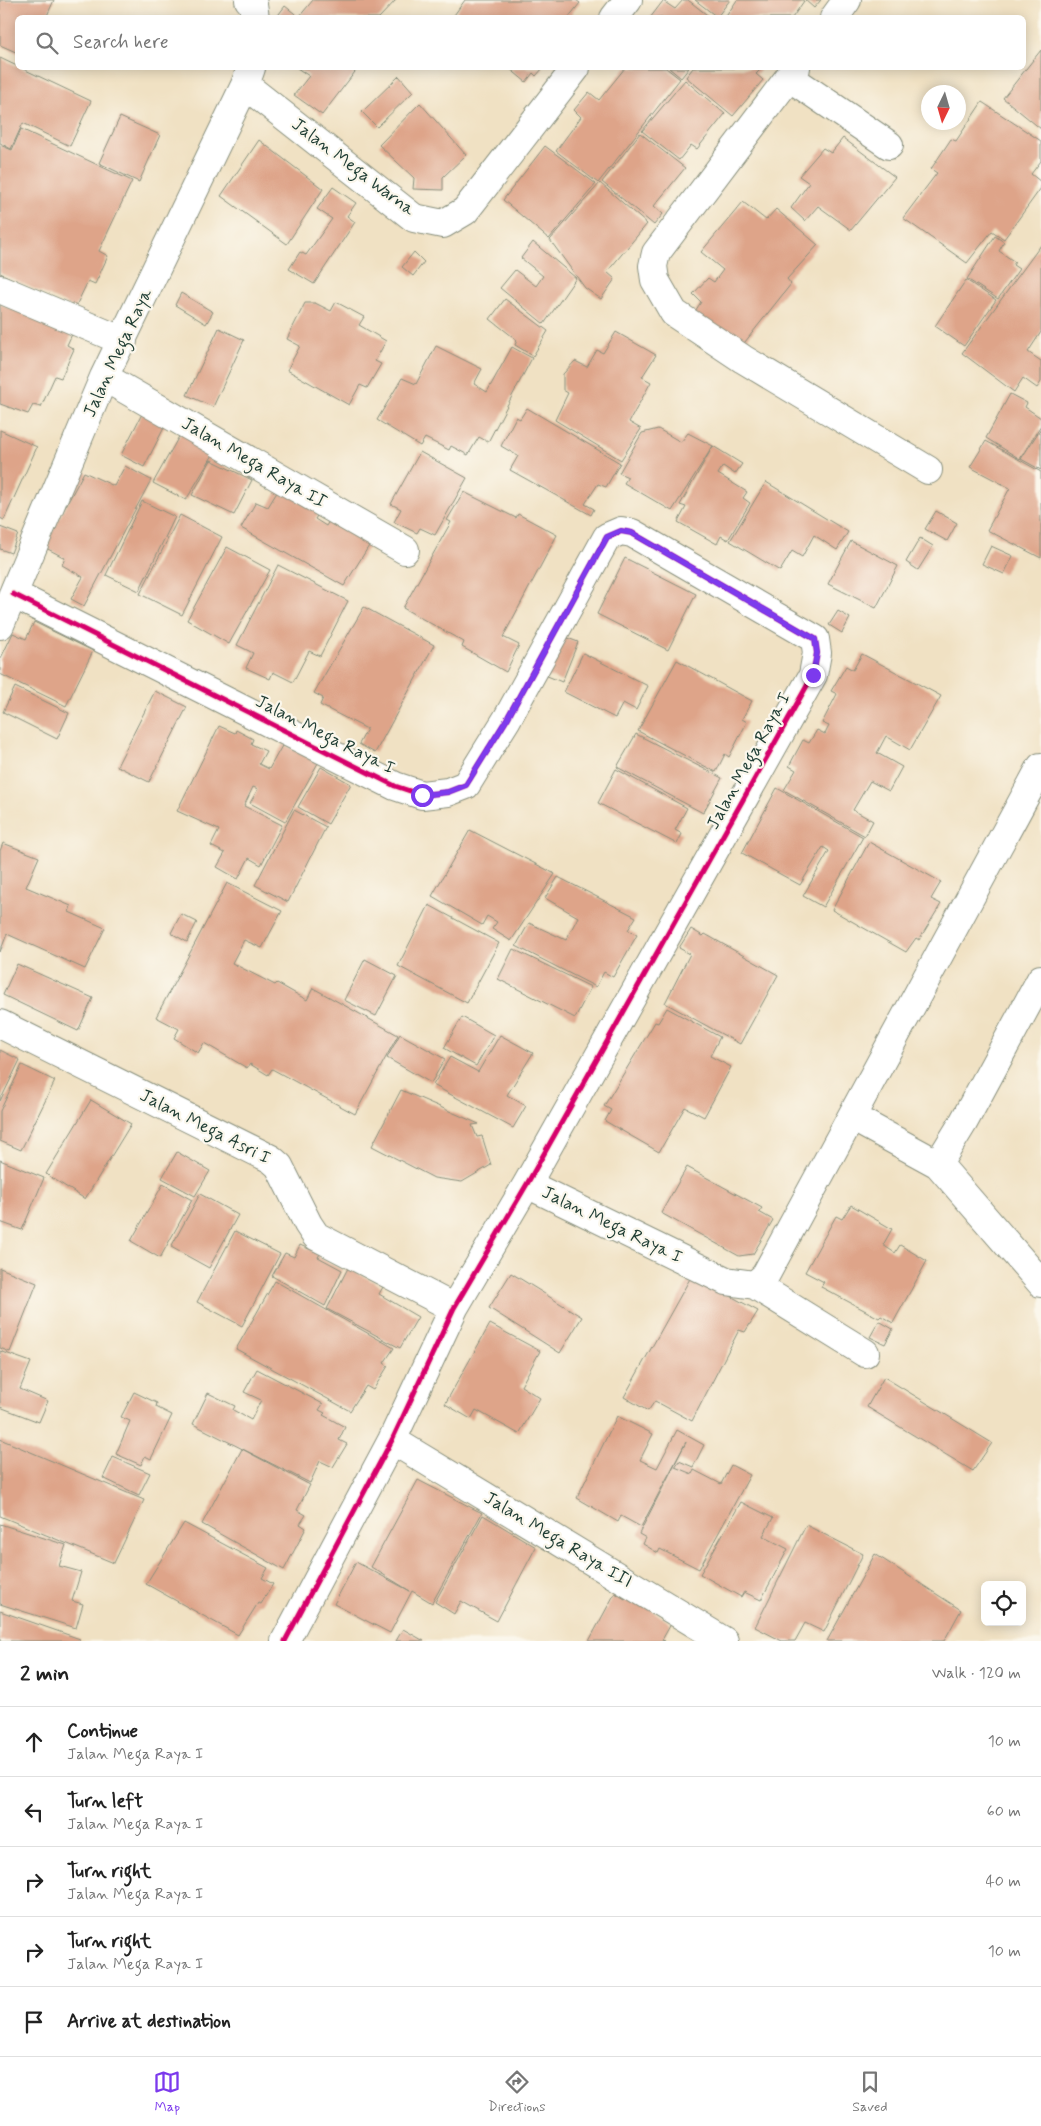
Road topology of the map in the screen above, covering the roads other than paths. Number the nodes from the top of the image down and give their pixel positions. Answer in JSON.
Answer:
{"nodes":[{"id":1,"x":249,"y":0,"type":"edge"},
{"id":2,"x":847,"y":0,"type":"edge"},
{"id":3,"x":255,"y":15,"type":"edge"},
{"id":4,"x":836,"y":15,"type":"edge"},
{"id":5,"x":574,"y":70,"type":"edge"},
{"id":6,"x":793,"y":72,"type":"edge"},
{"id":7,"x":248,"y":76,"type":"edge"},
{"id":8,"x":889,"y":145,"type":"dead end"},
{"id":9,"x":0,"y":289,"type":"edge"},
{"id":10,"x":123,"y":341,"type":"junction"},
{"id":11,"x":104,"y":377,"type":"junction"},
{"id":12,"x":928,"y":470,"type":"dead end"},
{"id":13,"x":405,"y":550,"type":"dead end"},
{"id":14,"x":12,"y":594,"type":"junction"},
{"id":15,"x":0,"y":624,"type":"edge"},
{"id":16,"x":1041,"y":768,"type":"edge"},
{"id":17,"x":1041,"y":979,"type":"edge"},
{"id":18,"x":0,"y":1024,"type":"edge"},
{"id":19,"x":852,"y":1117,"type":"junction"},
{"id":20,"x":938,"y":1164,"type":"junction"},
{"id":21,"x":527,"y":1184,"type":"junction"},
{"id":22,"x":1041,"y":1282,"type":"edge"},
{"id":23,"x":756,"y":1285,"type":"junction"},
{"id":24,"x":454,"y":1308,"type":"junction"},
{"id":25,"x":865,"y":1354,"type":"dead end"},
{"id":26,"x":392,"y":1440,"type":"junction"},
{"id":27,"x":285,"y":1641,"type":"edge"},
{"id":28,"x":724,"y":1641,"type":"edge"}],
"edges":[{"from":1,"to":3,"type":"street"},
{"from":2,"to":4,"type":"street"},
{"from":5,"to":7,"type":"street","name":"Jalan Mega Warna"},
{"from":6,"to":8,"type":"street"},
{"from":6,"to":12,"type":"street"},
{"from":7,"to":10,"type":"street","name":"Jalan Mega Raya"},
{"from":9,"to":10,"type":"street"},
{"from":10,"to":11,"type":"street","name":"Jalan Mega Raya"},
{"from":11,"to":13,"type":"street","name":"Jalan Mega Raya II"},
{"from":11,"to":14,"type":"street","name":"Jalan Mega Raya"},
{"from":14,"to":15,"type":"street","name":"Jalan Mega Raya"},
{"from":14,"to":21,"type":"street","name":"Jalan Mega Raya I"},
{"from":16,"to":19,"type":"street"},
{"from":17,"to":20,"type":"street"},
{"from":18,"to":24,"type":"street","name":"Jalan Mega Asri I"},
{"from":19,"to":20,"type":"street"},
{"from":19,"to":23,"type":"street"},
{"from":20,"to":22,"type":"street"},
{"from":21,"to":23,"type":"street","name":"Jalan Mega Raya I"},
{"from":21,"to":24,"type":"street"},
{"from":23,"to":25,"type":"street"},
{"from":24,"to":26,"type":"street"},
{"from":26,"to":27,"type":"street"},
{"from":26,"to":28,"type":"street","name":"Jalan Mega Raya III"}]}
